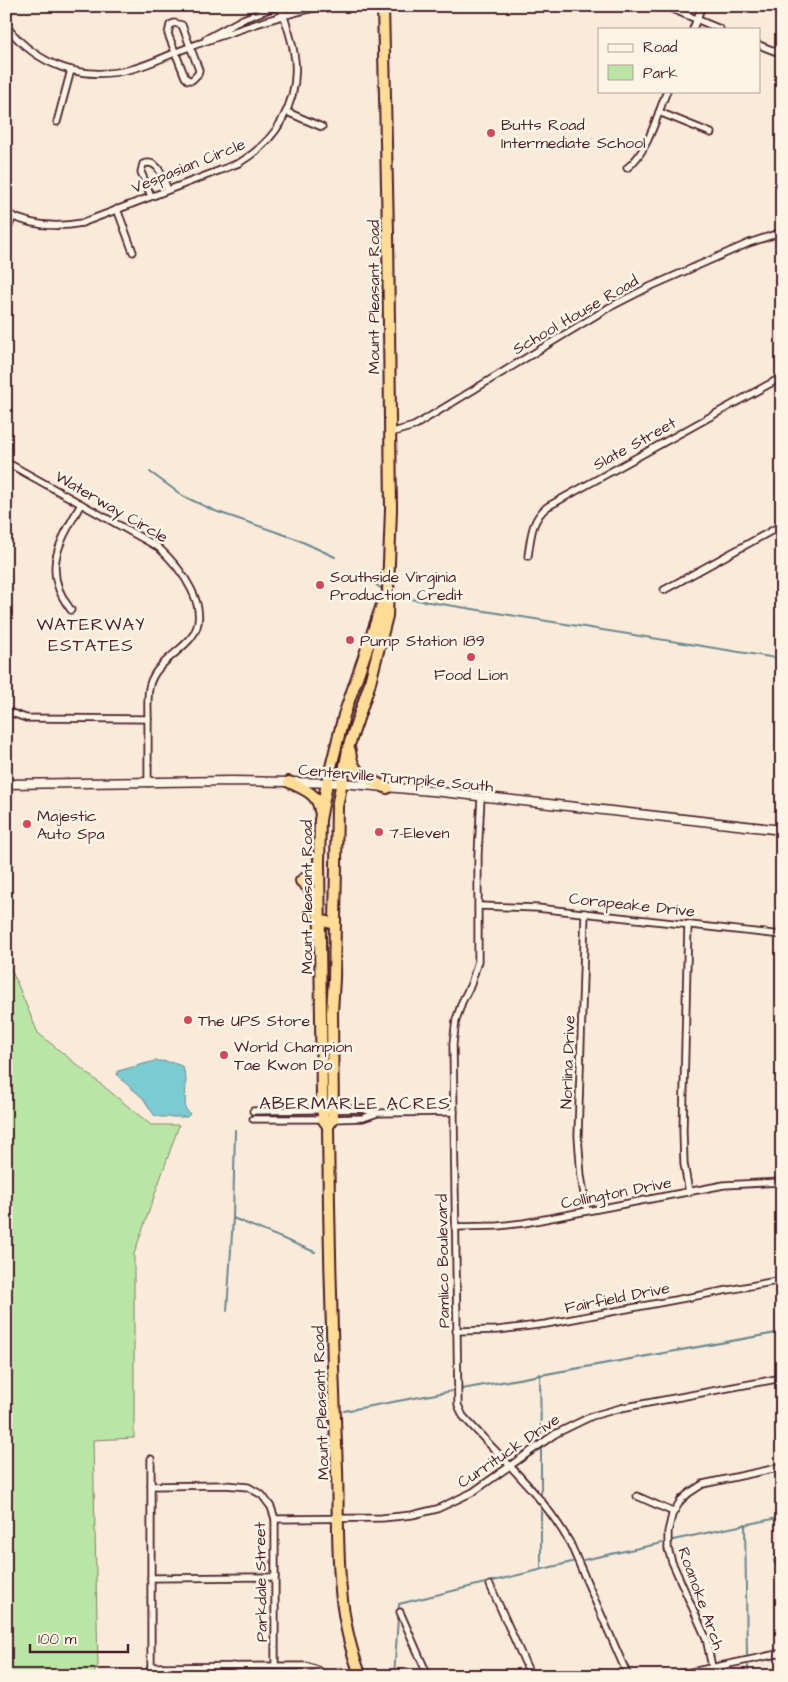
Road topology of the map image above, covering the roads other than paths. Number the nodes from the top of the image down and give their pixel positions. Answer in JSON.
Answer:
{"nodes":[{"id":1,"x":278,"y":6,"type":"edge"},
{"id":2,"x":323,"y":6,"type":"edge"},
{"id":3,"x":383,"y":6,"type":"edge"},
{"id":4,"x":664,"y":6,"type":"edge"},
{"id":5,"x":702,"y":6,"type":"edge"},
{"id":6,"x":283,"y":16,"type":"junction"},
{"id":7,"x":697,"y":19,"type":"junction"},
{"id":8,"x":7,"y":28,"type":"edge"},
{"id":9,"x":693,"y":28,"type":"edge"},
{"id":10,"x":718,"y":28,"type":"edge"},
{"id":11,"x":760,"y":45,"type":"edge"},
{"id":12,"x":190,"y":47,"type":"junction"},
{"id":13,"x":176,"y":53,"type":"junction"},
{"id":14,"x":782,"y":54,"type":"edge"},
{"id":15,"x":71,"y":70,"type":"junction"},
{"id":16,"x":667,"y":92,"type":"edge"},
{"id":17,"x":287,"y":112,"type":"junction"},
{"id":18,"x":659,"y":112,"type":"junction"},
{"id":19,"x":57,"y":122,"type":"dead end"},
{"id":20,"x":322,"y":127,"type":"dead end"},
{"id":21,"x":711,"y":133,"type":"dead end"},
{"id":22,"x":627,"y":168,"type":"dead end"},
{"id":23,"x":168,"y":190,"type":"junction"},
{"id":24,"x":151,"y":196,"type":"junction"},
{"id":25,"x":117,"y":209,"type":"junction"},
{"id":26,"x":6,"y":213,"type":"edge"},
{"id":27,"x":13,"y":217,"type":"junction"},
{"id":28,"x":6,"y":232,"type":"edge"},
{"id":29,"x":782,"y":232,"type":"edge"},
{"id":30,"x":133,"y":252,"type":"dead end"},
{"id":31,"x":782,"y":377,"type":"edge"},
{"id":32,"x":390,"y":433,"type":"junction"},
{"id":33,"x":6,"y":462,"type":"edge"},
{"id":34,"x":82,"y":504,"type":"junction"},
{"id":35,"x":782,"y":525,"type":"edge"},
{"id":36,"x":528,"y":556,"type":"dead end"},
{"id":37,"x":388,"y":587,"type":"junction"},
{"id":38,"x":664,"y":590,"type":"dead end"},
{"id":39,"x":71,"y":610,"type":"dead end"},
{"id":40,"x":6,"y":711,"type":"edge"},
{"id":41,"x":148,"y":719,"type":"junction"},
{"id":42,"x":349,"y":745,"type":"junction"},
{"id":43,"x":289,"y":782,"type":"junction"},
{"id":44,"x":148,"y":783,"type":"junction"},
{"id":45,"x":327,"y":783,"type":"junction"},
{"id":46,"x":341,"y":783,"type":"junction"},
{"id":47,"x":6,"y":784,"type":"edge"},
{"id":48,"x":386,"y":788,"type":"junction"},
{"id":49,"x":480,"y":797,"type":"junction"},
{"id":50,"x":320,"y":820,"type":"junction"},
{"id":51,"x":782,"y":830,"type":"edge"},
{"id":52,"x":319,"y":863,"type":"junction"},
{"id":53,"x":478,"y":906,"type":"junction"},
{"id":54,"x":585,"y":913,"type":"junction"},
{"id":55,"x":320,"y":920,"type":"junction"},
{"id":56,"x":335,"y":924,"type":"junction"},
{"id":57,"x":688,"y":924,"type":"junction"},
{"id":58,"x":782,"y":935,"type":"edge"},
{"id":59,"x":253,"y":1112,"type":"dead end"},
{"id":60,"x":454,"y":1112,"type":"junction"},
{"id":61,"x":328,"y":1117,"type":"junction"},
{"id":62,"x":253,"y":1119,"type":"dead end"},
{"id":63,"x":782,"y":1182,"type":"edge"},
{"id":64,"x":689,"y":1192,"type":"junction"},
{"id":65,"x":586,"y":1211,"type":"junction"},
{"id":66,"x":455,"y":1228,"type":"junction"},
{"id":67,"x":782,"y":1280,"type":"edge"},
{"id":68,"x":456,"y":1331,"type":"junction"},
{"id":69,"x":782,"y":1378,"type":"edge"},
{"id":70,"x":151,"y":1459,"type":"dead end"},
{"id":71,"x":510,"y":1467,"type":"junction"},
{"id":72,"x":782,"y":1468,"type":"edge"},
{"id":73,"x":151,"y":1486,"type":"junction"},
{"id":74,"x":637,"y":1496,"type":"dead end"},
{"id":75,"x":673,"y":1512,"type":"junction"},
{"id":76,"x":338,"y":1518,"type":"junction"},
{"id":77,"x":275,"y":1519,"type":"junction"},
{"id":78,"x":275,"y":1577,"type":"junction"},
{"id":79,"x":151,"y":1578,"type":"junction"},
{"id":80,"x":490,"y":1585,"type":"dead end"},
{"id":81,"x":400,"y":1612,"type":"dead end"},
{"id":82,"x":782,"y":1653,"type":"edge"},
{"id":83,"x":233,"y":1666,"type":"junction"},
{"id":84,"x":275,"y":1666,"type":"junction"},
{"id":85,"x":151,"y":1667,"type":"junction"},
{"id":86,"x":712,"y":1668,"type":"junction"},
{"id":87,"x":149,"y":1676,"type":"edge"},
{"id":88,"x":233,"y":1676,"type":"edge"},
{"id":89,"x":324,"y":1676,"type":"edge"},
{"id":90,"x":361,"y":1676,"type":"edge"},
{"id":91,"x":428,"y":1676,"type":"edge"},
{"id":92,"x":531,"y":1676,"type":"edge"},
{"id":93,"x":628,"y":1676,"type":"edge"},
{"id":94,"x":672,"y":1676,"type":"edge"}],
"edges":[{"from":1,"to":6,"type":"street","name":"Vespasian Circle"},
{"from":1,"to":12,"type":"street"},
{"from":2,"to":6,"type":"street"},
{"from":3,"to":32,"type":"highway","name":"Mount Pleasant Road"},
{"from":4,"to":7,"type":"street"},
{"from":5,"to":7,"type":"street"},
{"from":6,"to":12,"type":"street"},
{"from":6,"to":17,"type":"street","name":"Vespasian Circle"},
{"from":7,"to":9,"type":"street"},
{"from":7,"to":10,"type":"street"},
{"from":8,"to":15,"type":"street"},
{"from":11,"to":14,"type":"street"},
{"from":12,"to":13,"type":"street"},
{"from":12,"to":13,"type":"street"},
{"from":12,"to":13,"type":"street"},
{"from":13,"to":15,"type":"street"},
{"from":15,"to":19,"type":"street"},
{"from":16,"to":18,"type":"street"},
{"from":17,"to":20,"type":"street"},
{"from":17,"to":23,"type":"street","name":"Vespasian Circle"},
{"from":18,"to":21,"type":"street"},
{"from":18,"to":22,"type":"street"},
{"from":23,"to":24,"type":"street","name":"Vespasian Circle"},
{"from":23,"to":24,"type":"street"},
{"from":24,"to":25,"type":"street","name":"Vespasian Circle"},
{"from":25,"to":27,"type":"street","name":"Vespasian Circle"},
{"from":25,"to":30,"type":"street"},
{"from":26,"to":27,"type":"street","name":"Vespasian Circle"},
{"from":27,"to":28,"type":"street"},
{"from":29,"to":32,"type":"street","name":"School House Road"},
{"from":31,"to":36,"type":"street","name":"Slate Street"},
{"from":32,"to":37,"type":"highway","name":"Mount Pleasant Road"},
{"from":33,"to":34,"type":"street","name":"Waterway Circle"},
{"from":34,"to":39,"type":"street"},
{"from":34,"to":41,"type":"street","name":"Waterway Circle"},
{"from":35,"to":38,"type":"street"},
{"from":37,"to":42,"type":"highway","name":"Mount Pleasant Road"},
{"from":37,"to":45,"type":"highway","name":"Mount Pleasant Road"},
{"from":40,"to":41,"type":"street"},
{"from":41,"to":44,"type":"street","name":"Waterway Circle"},
{"from":42,"to":46,"type":"highway","name":"Mount Pleasant Road"},
{"from":42,"to":48,"type":"highway"},
{"from":43,"to":44,"type":"main road","name":"Centerville Turnpike South"},
{"from":43,"to":45,"type":"main road","name":"Centerville Turnpike South"},
{"from":43,"to":50,"type":"highway"},
{"from":44,"to":47,"type":"main road","name":"Centerville Turnpike South"},
{"from":45,"to":46,"type":"main road","name":"Centerville Turnpike South"},
{"from":45,"to":50,"type":"highway","name":"Mount Pleasant Road"},
{"from":46,"to":48,"type":"main road","name":"Centerville Turnpike South"},
{"from":46,"to":56,"type":"highway","name":"Mount Pleasant Road"},
{"from":48,"to":49,"type":"main road","name":"Centerville Turnpike South"},
{"from":49,"to":51,"type":"main road","name":"Centerville Turnpike South"},
{"from":49,"to":53,"type":"street","name":"Pamlico Boulevard"},
{"from":50,"to":52,"type":"highway","name":"Mount Pleasant Road"},
{"from":52,"to":55,"type":"highway","name":"Mount Pleasant Road"},
{"from":52,"to":55,"type":"highway"},
{"from":53,"to":54,"type":"street","name":"Corapeake Drive"},
{"from":53,"to":60,"type":"street","name":"Pamlico Boulevard"},
{"from":54,"to":57,"type":"street","name":"Corapeake Drive"},
{"from":54,"to":65,"type":"street","name":"Norlina Drive"},
{"from":55,"to":56,"type":"highway"},
{"from":55,"to":61,"type":"highway","name":"Mount Pleasant Road"},
{"from":56,"to":61,"type":"highway","name":"Mount Pleasant Road"},
{"from":57,"to":58,"type":"street","name":"Corapeake Drive"},
{"from":57,"to":64,"type":"street"},
{"from":59,"to":61,"type":"street"},
{"from":60,"to":61,"type":"street"},
{"from":60,"to":66,"type":"street","name":"Pamlico Boulevard"},
{"from":61,"to":62,"type":"street"},
{"from":61,"to":76,"type":"highway","name":"Mount Pleasant Road"},
{"from":63,"to":64,"type":"street","name":"Collington Drive"},
{"from":64,"to":65,"type":"street","name":"Collington Drive"},
{"from":65,"to":66,"type":"street","name":"Collington Drive"},
{"from":66,"to":68,"type":"street","name":"Pamlico Boulevard"},
{"from":67,"to":68,"type":"street","name":"Fairfield Drive"},
{"from":68,"to":71,"type":"street","name":"Pamlico Boulevard"},
{"from":69,"to":71,"type":"street","name":"Currituck Drive"},
{"from":70,"to":73,"type":"street"},
{"from":71,"to":76,"type":"street","name":"Currituck Drive"},
{"from":71,"to":93,"type":"street","name":"Pamlico Boulevard"},
{"from":72,"to":75,"type":"street","name":"Roanoke Arch"},
{"from":73,"to":77,"type":"street","name":"Parkdale Street"},
{"from":73,"to":79,"type":"street"},
{"from":74,"to":75,"type":"street"},
{"from":75,"to":86,"type":"street","name":"Roanoke Arch"},
{"from":76,"to":77,"type":"street","name":"Currituck Drive"},
{"from":76,"to":90,"type":"highway","name":"Mount Pleasant Road"},
{"from":77,"to":78,"type":"street","name":"Parkdale Street"},
{"from":78,"to":79,"type":"street"},
{"from":78,"to":84,"type":"street","name":"Parkdale Street"},
{"from":79,"to":85,"type":"street"},
{"from":80,"to":92,"type":"street"},
{"from":81,"to":91,"type":"street"},
{"from":82,"to":86,"type":"street"},
{"from":83,"to":84,"type":"street"},
{"from":83,"to":85,"type":"street"},
{"from":83,"to":88,"type":"street"},
{"from":84,"to":89,"type":"street"},
{"from":85,"to":87,"type":"street"},
{"from":86,"to":94,"type":"street"}]}
